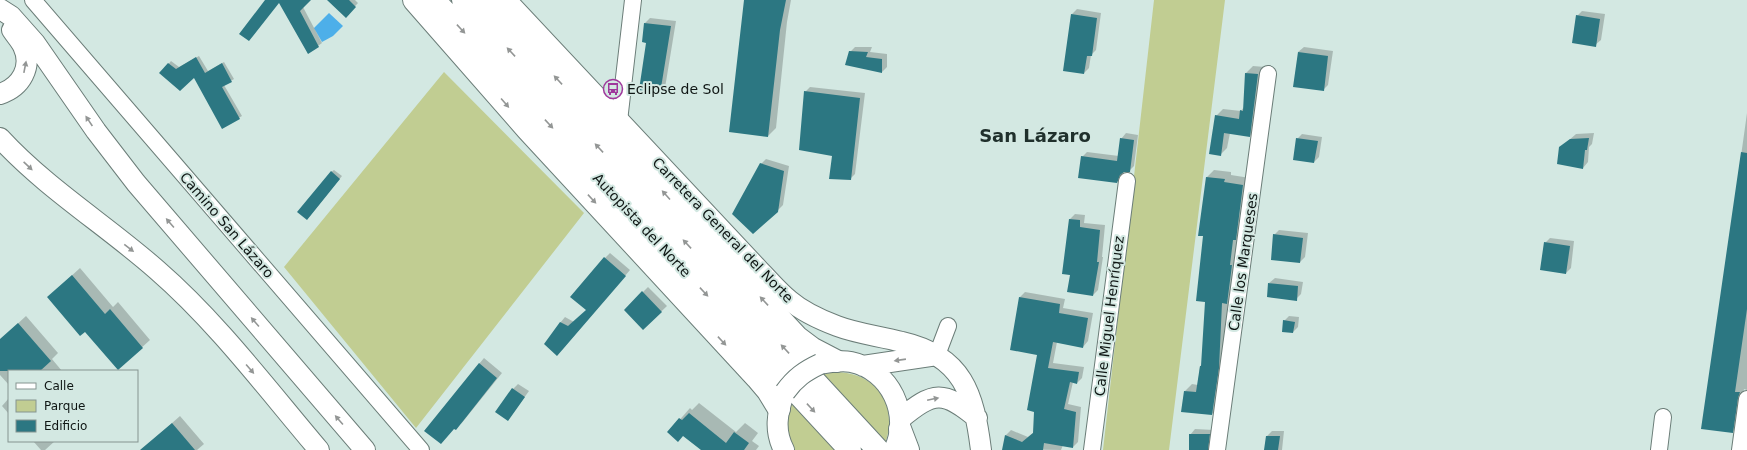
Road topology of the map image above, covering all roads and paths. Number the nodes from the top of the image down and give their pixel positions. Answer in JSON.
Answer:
{"nodes":[{"id":1,"x":33,"y":0,"type":"edge"},
{"id":2,"x":414,"y":0,"type":"edge"},
{"id":3,"x":434,"y":0,"type":"edge"},
{"id":4,"x":463,"y":0,"type":"edge"},
{"id":5,"x":484,"y":0,"type":"edge"},
{"id":6,"x":506,"y":0,"type":"edge"},
{"id":7,"x":632,"y":0,"type":"edge"},
{"id":8,"x":0,"y":9,"type":"edge"},
{"id":9,"x":1268,"y":74,"type":"dead end"},
{"id":10,"x":0,"y":94,"type":"edge"},
{"id":11,"x":619,"y":121,"type":"junction"},
{"id":12,"x":0,"y":138,"type":"edge"},
{"id":13,"x":1127,"y":181,"type":"dead end"},
{"id":14,"x":948,"y":326,"type":"dead end"},
{"id":15,"x":937,"y":355,"type":"junction"},
{"id":16,"x":828,"y":362,"type":"junction"},
{"id":17,"x":863,"y":366,"type":"junction"},
{"id":18,"x":1747,"y":399,"type":"edge"},
{"id":19,"x":782,"y":400,"type":"junction"},
{"id":20,"x":1663,"y":417,"type":"dead end"},
{"id":21,"x":977,"y":418,"type":"junction"},
{"id":22,"x":896,"y":440,"type":"edge"},
{"id":23,"x":319,"y":450,"type":"edge"},
{"id":24,"x":365,"y":450,"type":"edge"},
{"id":25,"x":421,"y":450,"type":"edge"},
{"id":26,"x":784,"y":450,"type":"edge"},
{"id":27,"x":850,"y":450,"type":"edge"},
{"id":28,"x":981,"y":450,"type":"edge"},
{"id":29,"x":1092,"y":450,"type":"edge"},
{"id":30,"x":1217,"y":450,"type":"edge"},
{"id":31,"x":1659,"y":450,"type":"edge"},
{"id":32,"x":1740,"y":450,"type":"edge"}],
"edges":[{"from":1,"to":25,"type":"street","name":"Camino San Lázaro"},
{"from":2,"to":19,"type":"highway","one_way":true},
{"from":3,"to":27,"type":"highway","name":"Autopista del Norte","one_way":true},
{"from":22,"to":4,"type":"highway","name":"Autopista del Norte","one_way":true},
{"from":16,"to":5,"type":"highway","one_way":true},
{"from":6,"to":11,"type":"main road","name":"Carretera General del Norte"},
{"from":7,"to":11,"type":"street"},
{"from":10,"to":8,"type":"main road","one_way":true},
{"from":24,"to":8,"type":"main road","one_way":true},
{"from":9,"to":30,"type":"street","name":"Calle los Marqueses"},
{"from":11,"to":15,"type":"main road","name":"Carretera General del Norte"},
{"from":12,"to":23,"type":"main road","one_way":true},
{"from":13,"to":29,"type":"street","name":"Calle Miguel Henríquez"},
{"from":14,"to":15,"type":"street"},
{"from":15,"to":17,"type":"main road","one_way":true},
{"from":15,"to":21,"type":"main road","name":"Carretera General del Norte"},
{"from":16,"to":17,"type":"main road"},
{"from":16,"to":19,"type":"main road","bridge":true},
{"from":17,"to":22,"type":"main road"},
{"from":18,"to":32,"type":"street"},
{"from":19,"to":26,"type":"main road"},
{"from":20,"to":31,"type":"street"},
{"from":22,"to":21,"type":"main road","one_way":true},
{"from":21,"to":28,"type":"main road","name":"Carretera General del Norte"}]}
